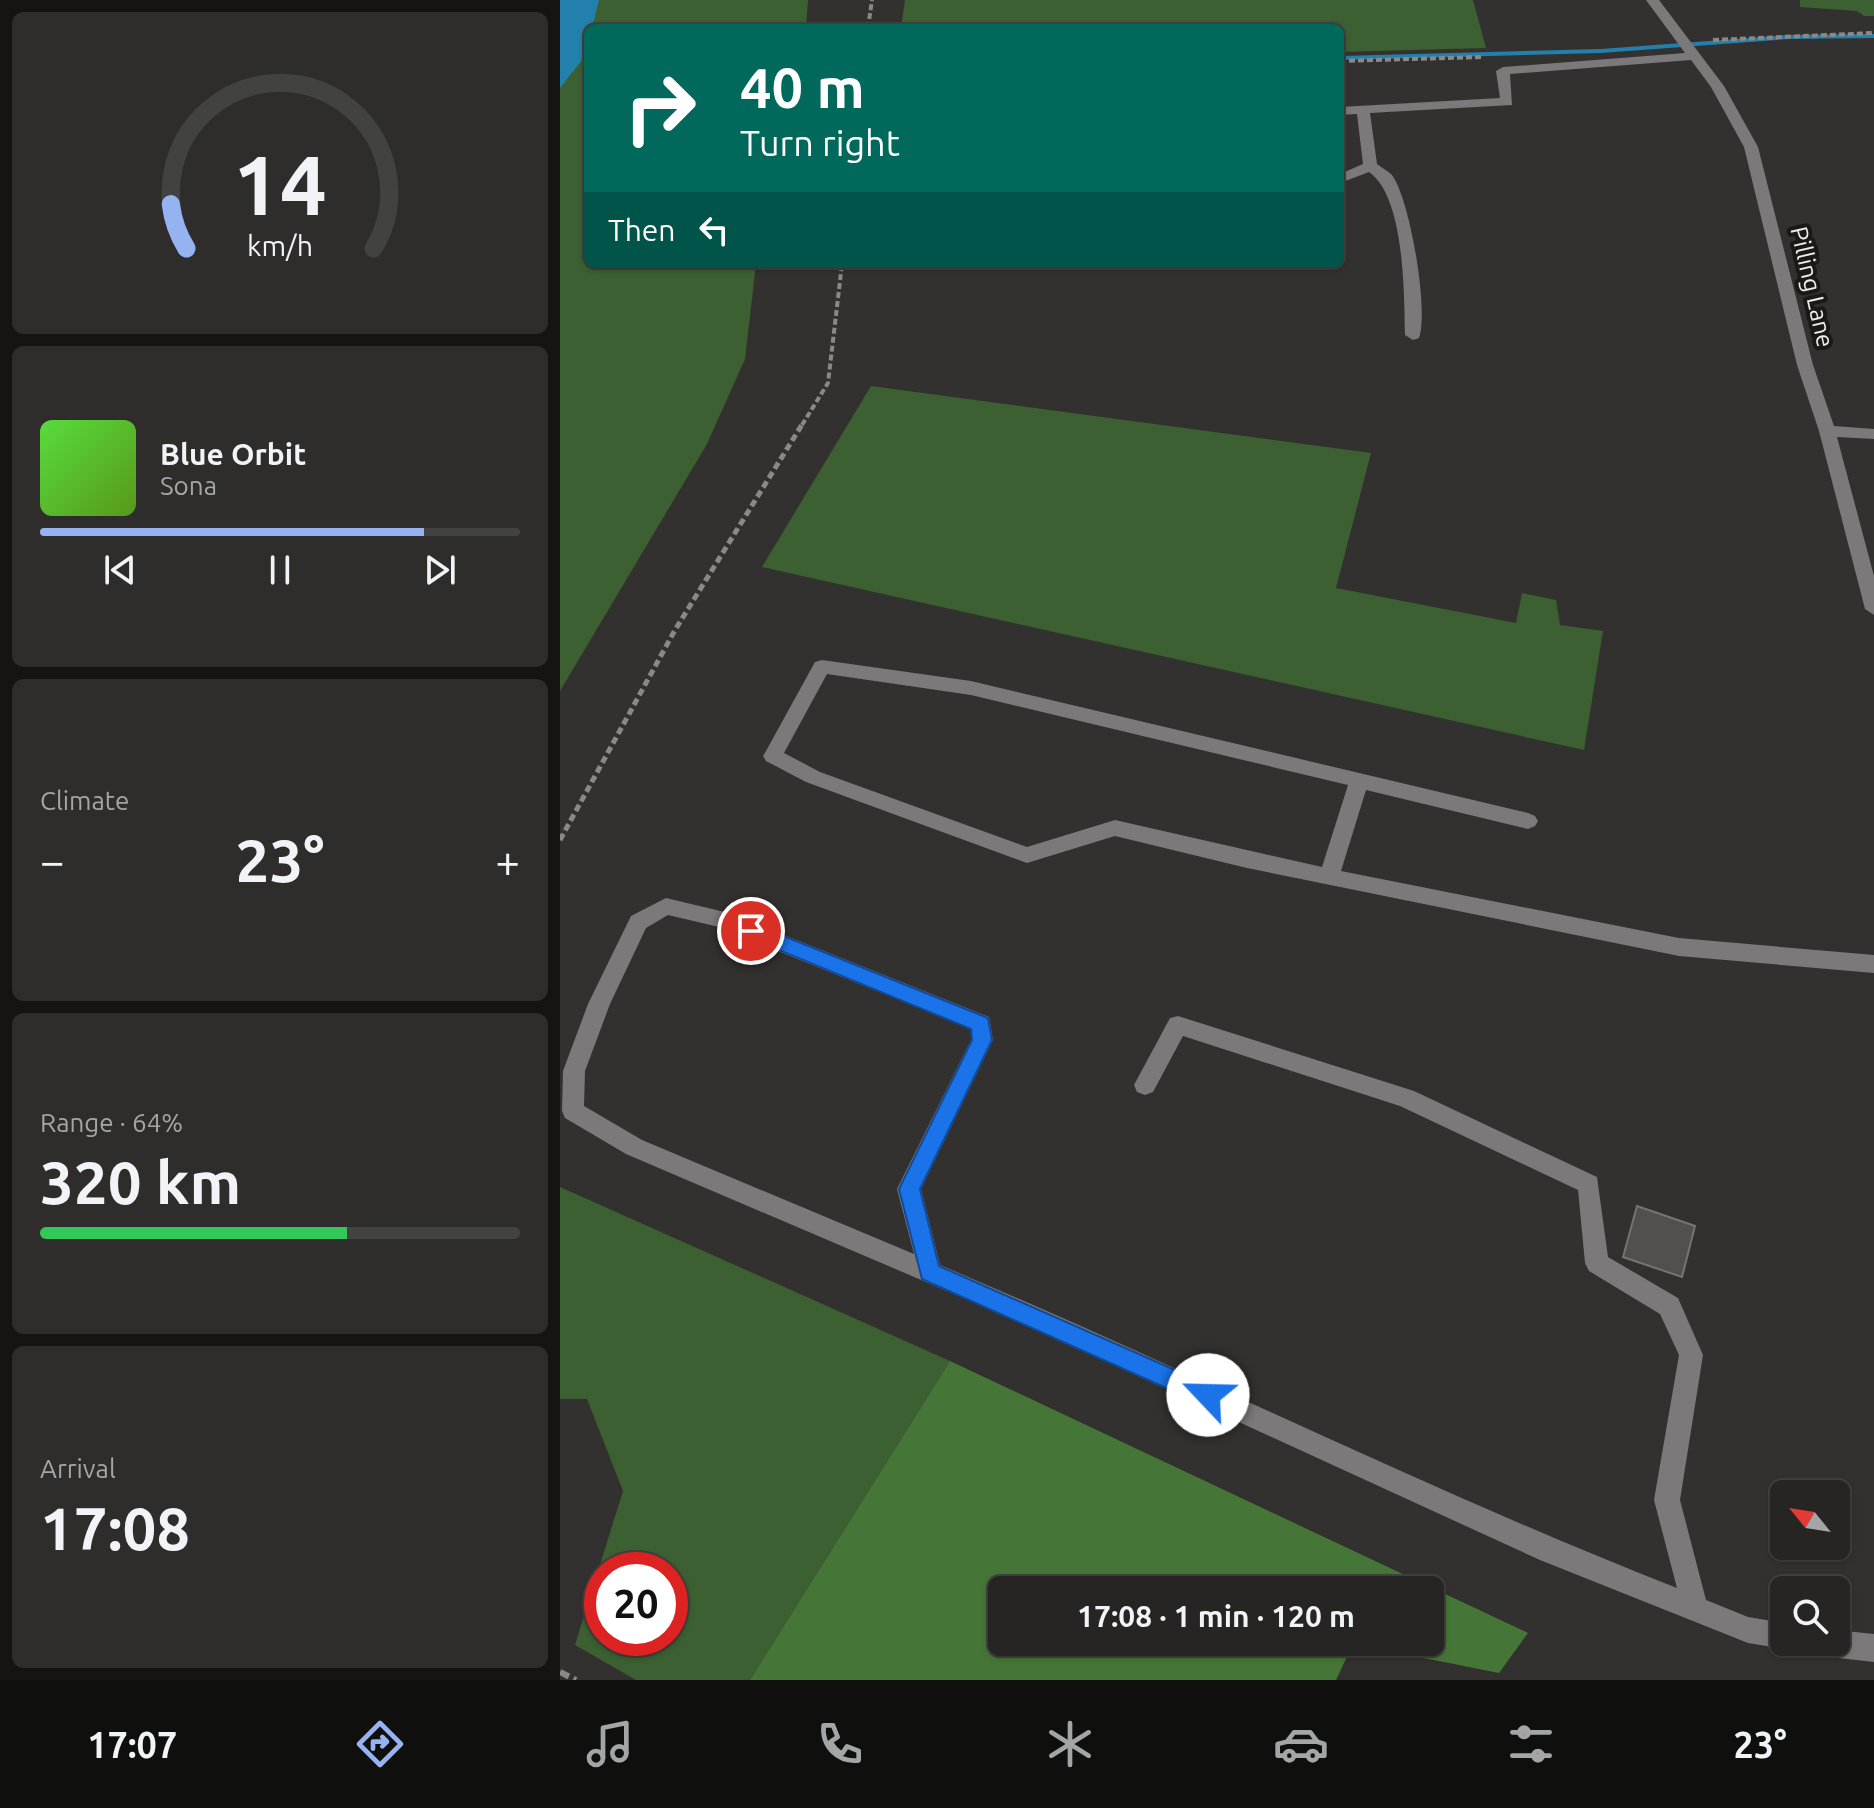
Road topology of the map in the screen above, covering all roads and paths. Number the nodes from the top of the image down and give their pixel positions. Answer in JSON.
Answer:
{"nodes":[{"id":1,"x":872,"y":0,"type":"edge"},
{"id":2,"x":1652,"y":0,"type":"edge"},
{"id":3,"x":869,"y":24,"type":"edge"},
{"id":4,"x":1874,"y":33,"type":"edge"},
{"id":5,"x":1727,"y":39,"type":"dead end"},
{"id":6,"x":1694,"y":56,"type":"junction"},
{"id":7,"x":1363,"y":109,"type":"junction"},
{"id":8,"x":1344,"y":111,"type":"edge"},
{"id":9,"x":1370,"y":166,"type":"junction"},
{"id":10,"x":1344,"y":177,"type":"edge"},
{"id":11,"x":842,"y":268,"type":"edge"},
{"id":12,"x":1413,"y":335,"type":"dead end"},
{"id":13,"x":1827,"y":431,"type":"junction"},
{"id":14,"x":1874,"y":434,"type":"edge"},
{"id":15,"x":1874,"y":609,"type":"edge"},
{"id":16,"x":1359,"y":781,"type":"junction"},
{"id":17,"x":1528,"y":821,"type":"dead end"},
{"id":18,"x":560,"y":840,"type":"edge"},
{"id":19,"x":1329,"y":877,"type":"junction"},
{"id":20,"x":1874,"y":964,"type":"edge"},
{"id":21,"x":1145,"y":1085,"type":"dead end"},
{"id":22,"x":930,"y":1272,"type":"junction"},
{"id":23,"x":1695,"y":1608,"type":"junction"},
{"id":24,"x":1770,"y":1634,"type":"edge"},
{"id":25,"x":1850,"y":1645,"type":"edge"},
{"id":26,"x":1874,"y":1648,"type":"edge"},
{"id":27,"x":560,"y":1672,"type":"edge"},
{"id":28,"x":576,"y":1680,"type":"edge"}],
"edges":[{"from":1,"to":3,"type":"path"},
{"from":2,"to":6,"type":"street","name":"Pilling Lane"},
{"from":4,"to":5,"type":"path"},
{"from":6,"to":7,"type":"street"},
{"from":6,"to":13,"type":"street","name":"Pilling Lane"},
{"from":7,"to":8,"type":"street"},
{"from":7,"to":9,"type":"street"},
{"from":9,"to":10,"type":"street"},
{"from":9,"to":12,"type":"street"},
{"from":11,"to":18,"type":"path"},
{"from":13,"to":14,"type":"street"},
{"from":13,"to":15,"type":"street","name":"Pilling Lane"},
{"from":16,"to":17,"type":"street"},
{"from":16,"to":19,"type":"street"},
{"from":16,"to":19,"type":"street"},
{"from":19,"to":20,"type":"street"},
{"from":21,"to":23,"type":"street"},
{"from":22,"to":22,"type":"street"},
{"from":22,"to":23,"type":"street"},
{"from":23,"to":24,"type":"street"},
{"from":25,"to":26,"type":"street"},
{"from":27,"to":28,"type":"path"}]}
